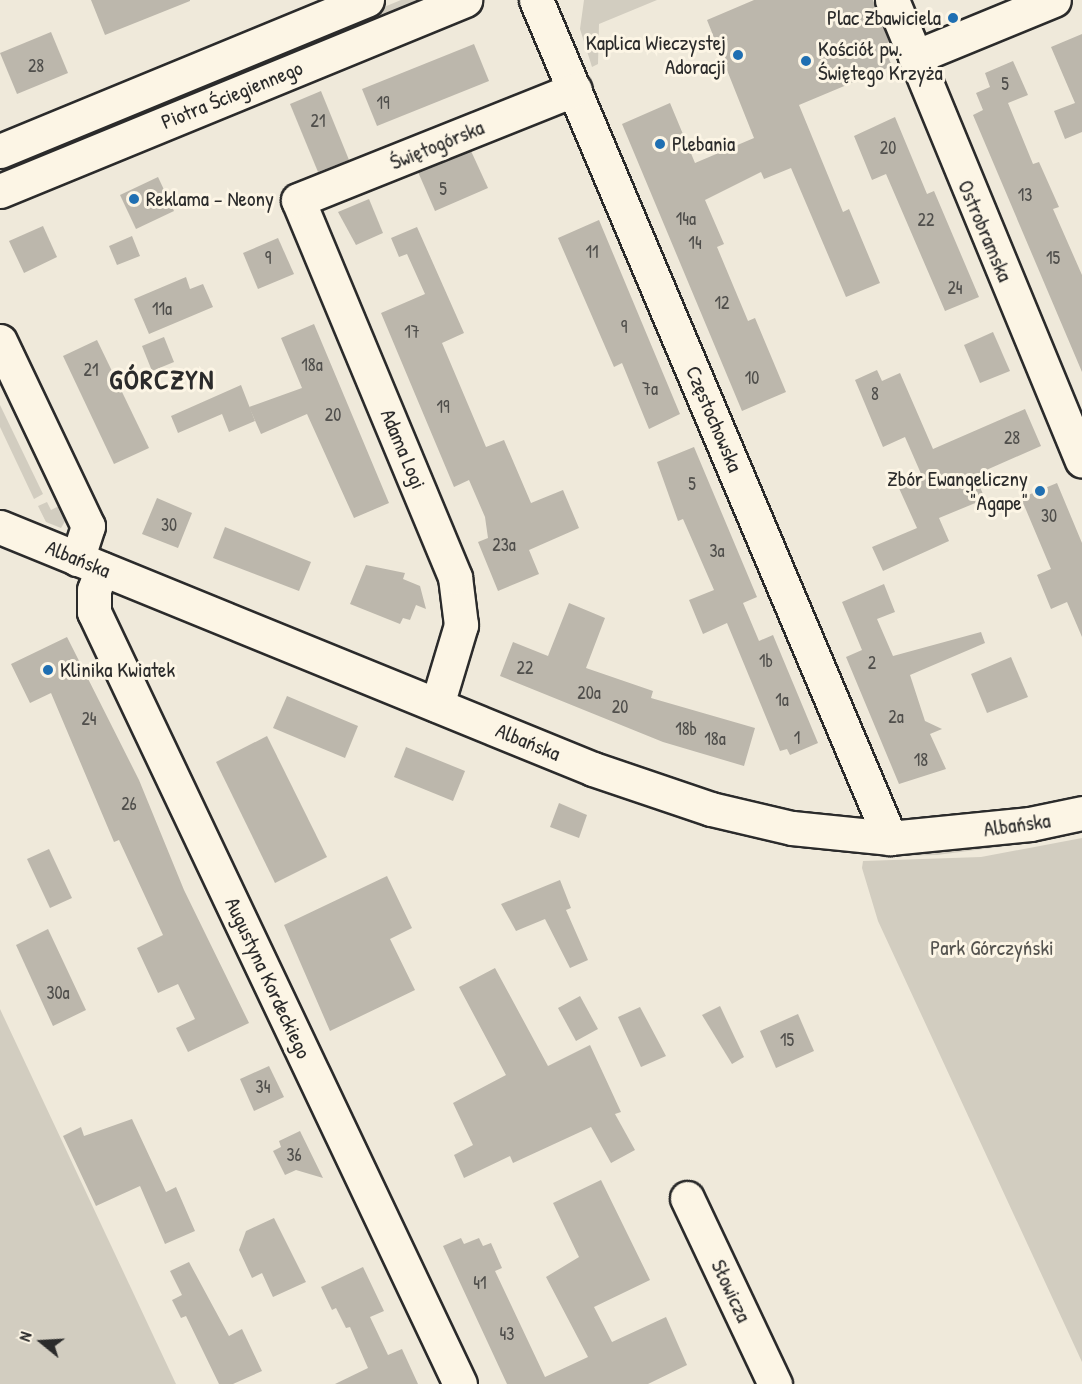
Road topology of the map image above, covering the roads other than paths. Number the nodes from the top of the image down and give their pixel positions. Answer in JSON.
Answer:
{"nodes":[{"id":1,"x":367,"y":0,"type":"edge"},
{"id":2,"x":465,"y":0,"type":"edge"},
{"id":3,"x":536,"y":0,"type":"edge"},
{"id":4,"x":892,"y":0,"type":"edge"},
{"id":5,"x":1054,"y":0,"type":"edge"},
{"id":6,"x":915,"y":57,"type":"junction"},
{"id":7,"x":575,"y":89,"type":"junction"},
{"id":8,"x":0,"y":151,"type":"edge"},
{"id":9,"x":0,"y":191,"type":"edge"},
{"id":10,"x":298,"y":200,"type":"joint"},
{"id":11,"x":0,"y":341,"type":"edge"},
{"id":12,"x":1082,"y":460,"type":"edge"},
{"id":13,"x":0,"y":527,"type":"edge"},
{"id":14,"x":89,"y":564,"type":"junction"},
{"id":15,"x":437,"y":705,"type":"junction"},
{"id":16,"x":1082,"y":813,"type":"edge"},
{"id":17,"x":890,"y":838,"type":"junction"},
{"id":18,"x":687,"y":1197,"type":"dead end"},
{"id":19,"x":460,"y":1384,"type":"edge"},
{"id":20,"x":775,"y":1384,"type":"edge"}],
"edges":[{"from":1,"to":8,"type":"street","name":"Piotra Ściegiennego"},
{"from":2,"to":9,"type":"street","name":"Piotra Ściegiennego"},
{"from":3,"to":7,"type":"street","name":"Częstochowska"},
{"from":4,"to":6,"type":"street","name":"Ostrobramska"},
{"from":5,"to":6,"type":"street"},
{"from":6,"to":12,"type":"street","name":"Ostrobramska"},
{"from":7,"to":10,"type":"street","name":"Świętogórska"},
{"from":7,"to":17,"type":"street","name":"Częstochowska"},
{"from":10,"to":15,"type":"street","name":"Adama Logi"},
{"from":11,"to":14,"type":"street","name":"Augustyna Kordeckiego"},
{"from":13,"to":14,"type":"street","name":"Albańska"},
{"from":14,"to":15,"type":"street","name":"Albańska"},
{"from":14,"to":19,"type":"street","name":"Augustyna Kordeckiego"},
{"from":15,"to":17,"type":"street","name":"Albańska"},
{"from":16,"to":17,"type":"street","name":"Albańska"},
{"from":18,"to":20,"type":"street","name":"Słowicza"}]}
